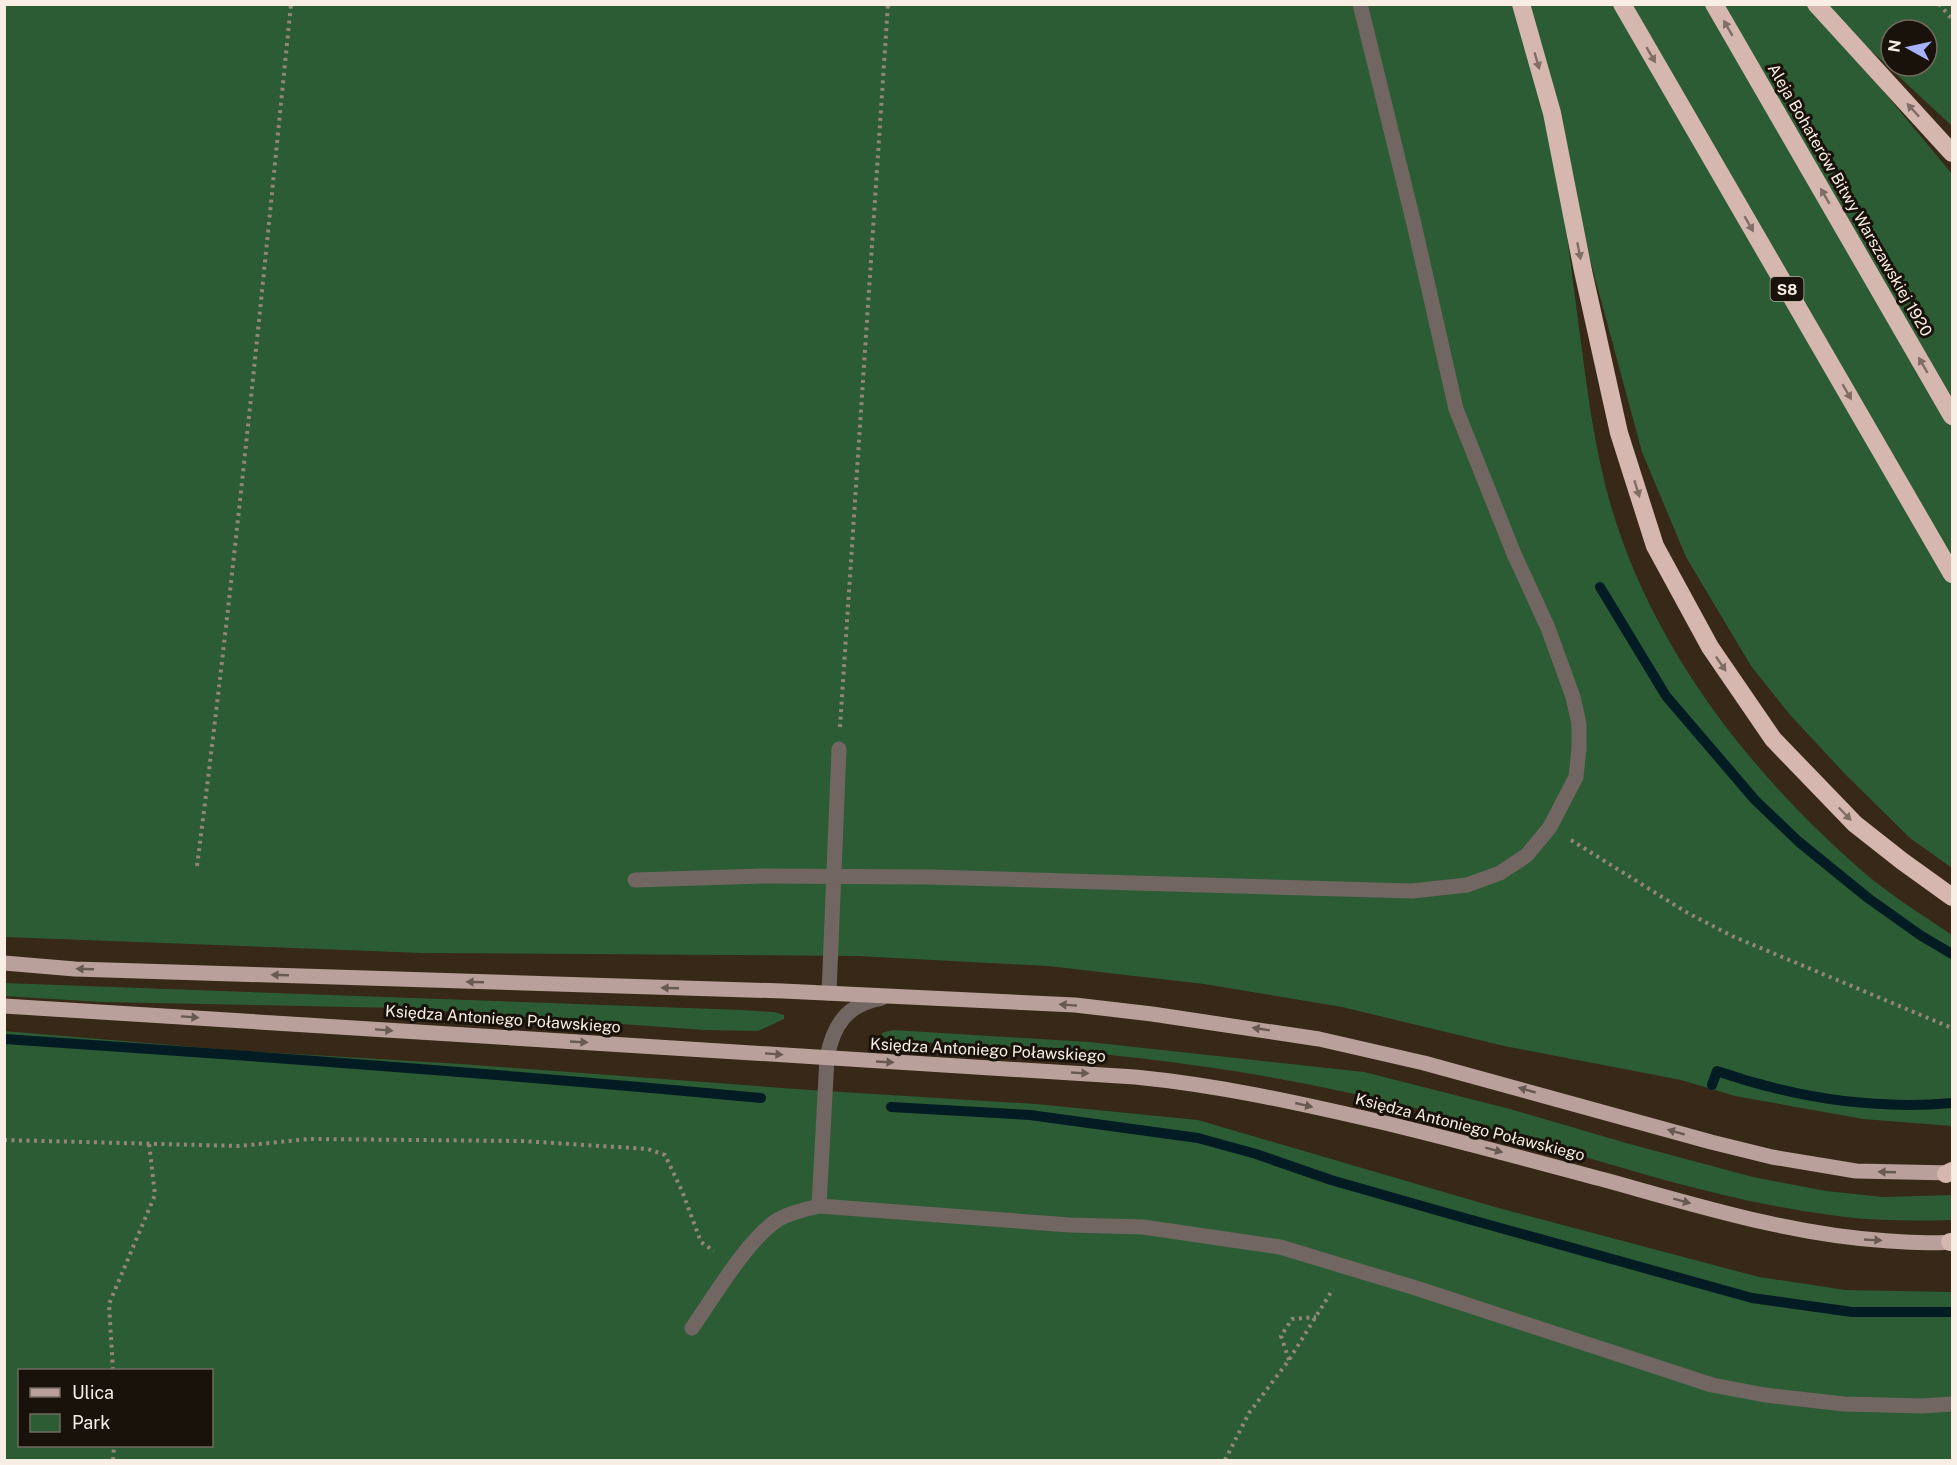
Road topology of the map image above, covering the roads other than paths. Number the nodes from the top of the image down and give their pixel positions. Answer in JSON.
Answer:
{"nodes":[{"id":1,"x":1360,"y":4,"type":"edge"},
{"id":2,"x":1521,"y":4,"type":"edge"},
{"id":3,"x":1622,"y":4,"type":"edge"},
{"id":4,"x":1714,"y":4,"type":"edge"},
{"id":5,"x":1816,"y":4,"type":"edge"},
{"id":6,"x":1953,"y":153,"type":"edge"},
{"id":7,"x":1953,"y":416,"type":"edge"},
{"id":8,"x":1953,"y":574,"type":"edge"},
{"id":9,"x":839,"y":749,"type":"road end"},
{"id":10,"x":833,"y":876,"type":"junction"},
{"id":11,"x":635,"y":880,"type":"dead end"},
{"id":12,"x":1953,"y":897,"type":"edge"},
{"id":13,"x":4,"y":963,"type":"edge"},
{"id":14,"x":829,"y":993,"type":"junction"},
{"id":15,"x":901,"y":996,"type":"junction"},
{"id":16,"x":4,"y":1006,"type":"edge"},
{"id":17,"x":827,"y":1058,"type":"junction"},
{"id":18,"x":1950,"y":1173,"type":"edge"},
{"id":19,"x":819,"y":1206,"type":"junction"},
{"id":20,"x":1952,"y":1242,"type":"edge"},
{"id":21,"x":692,"y":1328,"type":"dead end"},
{"id":22,"x":1953,"y":1404,"type":"edge"}],
"edges":[{"from":1,"to":10,"type":"lane"},
{"from":2,"to":12,"type":"highway","one_way":true},
{"from":3,"to":8,"type":"highway","number":"S8","one_way":true},
{"from":7,"to":4,"type":"highway","name":"Aleja Bohaterów Bitwy Warszawskiej 1920","one_way":true},
{"from":6,"to":5,"type":"highway","one_way":true},
{"from":9,"to":10,"type":"lane"},
{"from":10,"to":11,"type":"lane"},
{"from":10,"to":14,"type":"lane"},
{"from":14,"to":13,"type":"main road","name":"Księdza Antoniego Poławskiego","one_way":true},
{"from":14,"to":15,"type":"main road","name":"Księdza Antoniego Poławskiego"},
{"from":15,"to":17,"type":"lane"},
{"from":18,"to":15,"type":"main road","name":"Księdza Antoniego Poławskiego","one_way":true},
{"from":16,"to":17,"type":"main road","name":"Księdza Antoniego Poławskiego","one_way":true},
{"from":17,"to":19,"type":"lane"},
{"from":17,"to":20,"type":"main road","name":"Księdza Antoniego Poławskiego","one_way":true},
{"from":19,"to":21,"type":"lane"},
{"from":19,"to":22,"type":"lane"}]}
